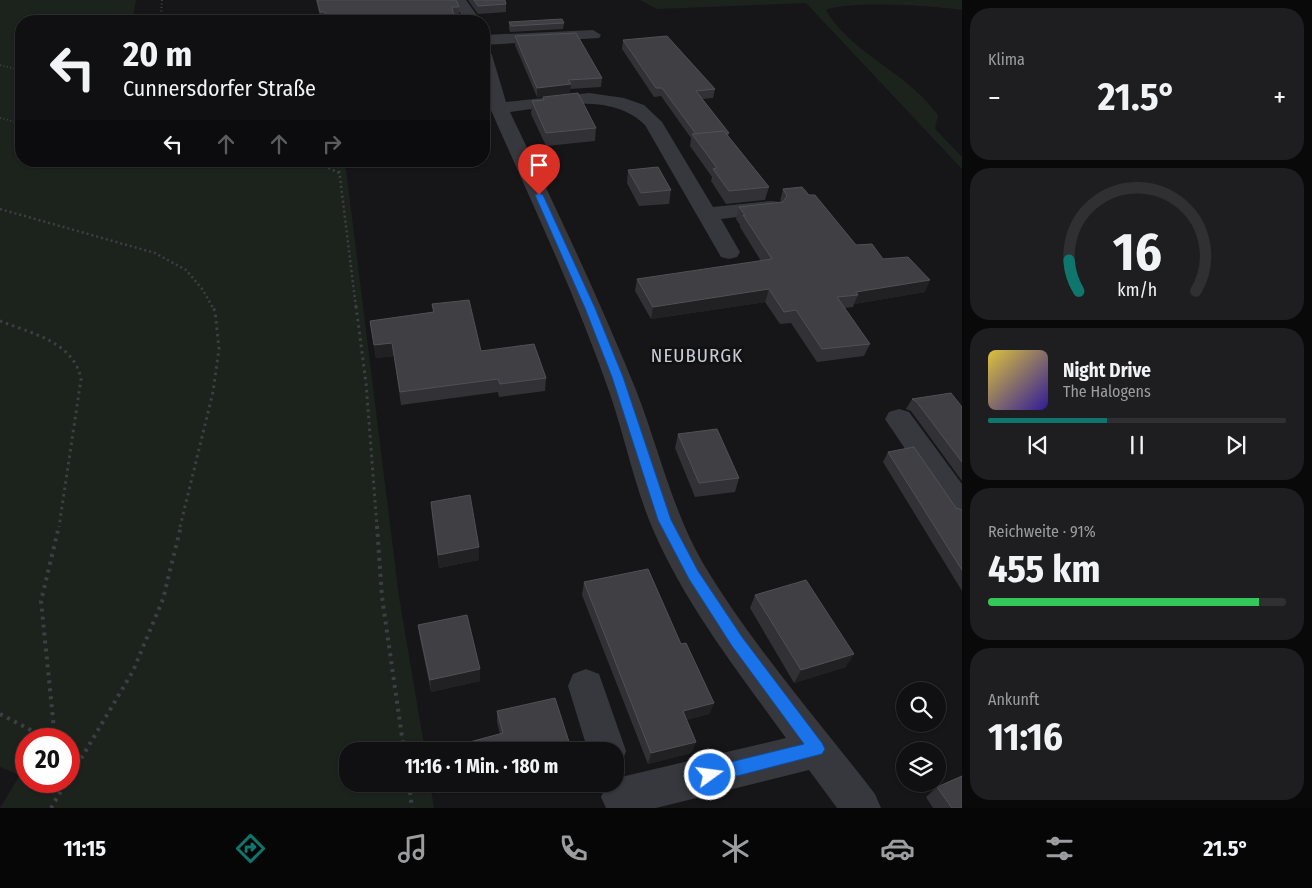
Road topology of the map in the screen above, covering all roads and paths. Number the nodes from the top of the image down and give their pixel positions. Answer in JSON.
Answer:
{"nodes":[{"id":1,"x":162,"y":0,"type":"edge"},
{"id":2,"x":459,"y":0,"type":"edge"},
{"id":3,"x":161,"y":15,"type":"dead end"},
{"id":4,"x":469,"y":15,"type":"edge"},
{"id":5,"x":593,"y":35,"type":"dead end"},
{"id":6,"x":490,"y":40,"type":"edge"},
{"id":7,"x":0,"y":65,"type":"edge"},
{"id":8,"x":15,"y":69,"type":"edge"},
{"id":9,"x":490,"y":76,"type":"edge"},
{"id":10,"x":499,"y":108,"type":"junction"},
{"id":11,"x":0,"y":118,"type":"edge"},
{"id":12,"x":15,"y":122,"type":"edge"},
{"id":13,"x":328,"y":167,"type":"edge"},
{"id":14,"x":339,"y":167,"type":"edge"},
{"id":15,"x":340,"y":173,"type":"junction"},
{"id":16,"x":771,"y":207,"type":"edge"},
{"id":17,"x":0,"y":209,"type":"edge"},
{"id":18,"x":707,"y":214,"type":"junction"},
{"id":19,"x":729,"y":252,"type":"dead end"},
{"id":20,"x":0,"y":321,"type":"edge"},
{"id":21,"x":899,"y":419,"type":"dead end"},
{"id":22,"x":962,"y":508,"type":"edge"},
{"id":23,"x":586,"y":686,"type":"dead end"},
{"id":24,"x":0,"y":714,"type":"edge"},
{"id":25,"x":27,"y":728,"type":"edge"},
{"id":26,"x":54,"y":728,"type":"edge"},
{"id":27,"x":403,"y":742,"type":"edge"},
{"id":28,"x":604,"y":742,"type":"edge"},
{"id":29,"x":817,"y":749,"type":"junction"},
{"id":30,"x":82,"y":756,"type":"joint"},
{"id":31,"x":80,"y":759,"type":"edge"},
{"id":32,"x":409,"y":792,"type":"edge"},
{"id":33,"x":60,"y":793,"type":"edge"},
{"id":34,"x":620,"y":794,"type":"edge"},
{"id":35,"x":51,"y":808,"type":"edge"},
{"id":36,"x":412,"y":808,"type":"edge"},
{"id":37,"x":861,"y":808,"type":"edge"}],
"edges":[{"from":1,"to":3,"type":"path"},
{"from":2,"to":4,"type":"street"},
{"from":5,"to":6,"type":"street"},
{"from":7,"to":8,"type":"path"},
{"from":9,"to":10,"type":"street"},
{"from":10,"to":18,"type":"street"},
{"from":10,"to":29,"type":"street"},
{"from":11,"to":12,"type":"path"},
{"from":13,"to":15,"type":"path"},
{"from":14,"to":15,"type":"path"},
{"from":15,"to":27,"type":"path"},
{"from":16,"to":18,"type":"street"},
{"from":17,"to":30,"type":"path"},
{"from":18,"to":19,"type":"street"},
{"from":20,"to":26,"type":"path"},
{"from":21,"to":22,"type":"street"},
{"from":23,"to":28,"type":"street"},
{"from":24,"to":25,"type":"path"},
{"from":29,"to":34,"type":"street"},
{"from":29,"to":37,"type":"street"},
{"from":30,"to":31,"type":"path"},
{"from":32,"to":36,"type":"path"},
{"from":33,"to":35,"type":"path"}]}
